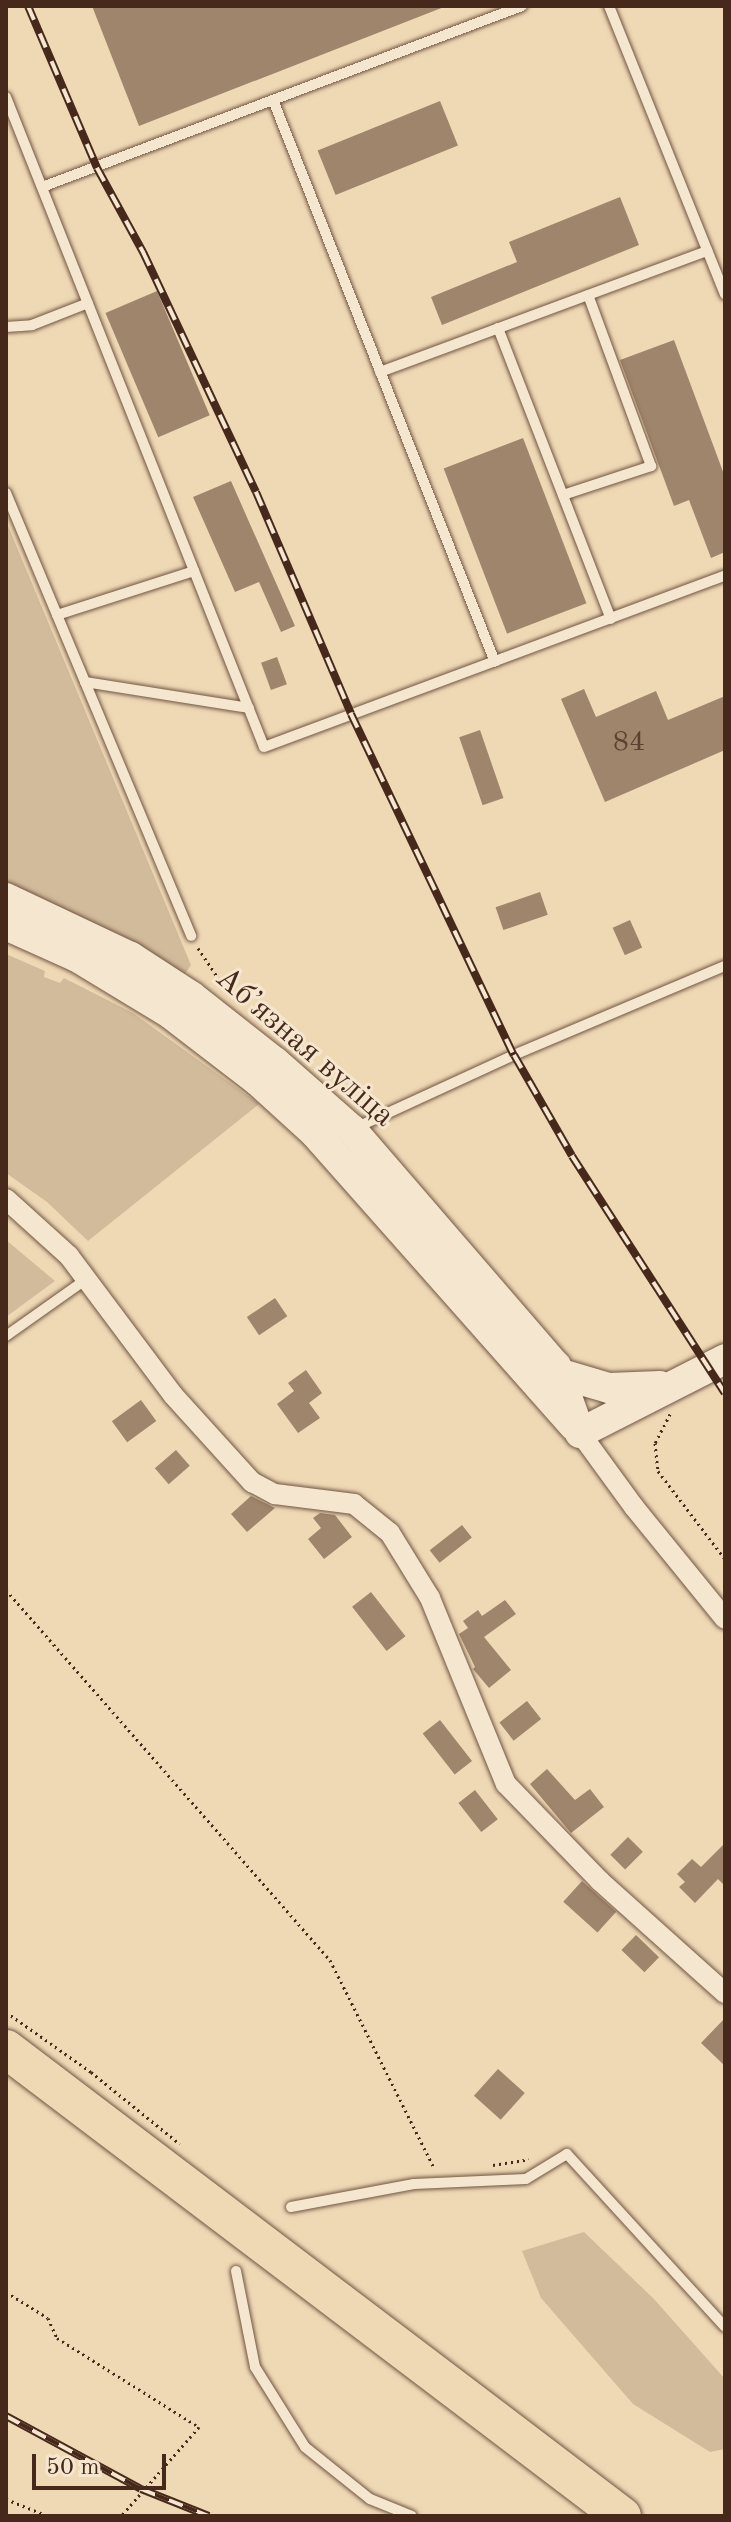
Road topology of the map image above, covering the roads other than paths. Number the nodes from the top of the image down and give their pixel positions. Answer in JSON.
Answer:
{"nodes":[{"id":1,"x":522,"y":6,"type":"edge"},
{"id":2,"x":609,"y":6,"type":"edge"},
{"id":3,"x":6,"y":97,"type":"edge"},
{"id":4,"x":273,"y":100,"type":"junction"},
{"id":5,"x":42,"y":187,"type":"junction"},
{"id":6,"x":707,"y":251,"type":"junction"},
{"id":7,"x":588,"y":295,"type":"junction"},
{"id":8,"x":725,"y":295,"type":"edge"},
{"id":9,"x":88,"y":303,"type":"junction"},
{"id":10,"x":6,"y":327,"type":"edge"},
{"id":11,"x":498,"y":328,"type":"junction"},
{"id":12,"x":380,"y":372,"type":"junction"},
{"id":13,"x":6,"y":493,"type":"edge"},
{"id":14,"x":563,"y":495,"type":"junction"},
{"id":15,"x":194,"y":571,"type":"junction"},
{"id":16,"x":725,"y":576,"type":"edge"},
{"id":17,"x":57,"y":615,"type":"junction"},
{"id":18,"x":611,"y":619,"type":"junction"},
{"id":19,"x":495,"y":662,"type":"junction"},
{"id":20,"x":85,"y":682,"type":"junction"},
{"id":21,"x":249,"y":708,"type":"junction"},
{"id":22,"x":6,"y":898,"type":"edge"},
{"id":23,"x":6,"y":925,"type":"edge"},
{"id":24,"x":191,"y":936,"type":"road end"},
{"id":25,"x":725,"y":966,"type":"edge"},
{"id":26,"x":352,"y":1130,"type":"junction"},
{"id":27,"x":327,"y":1146,"type":"junction"},
{"id":28,"x":6,"y":1199,"type":"edge"},
{"id":29,"x":88,"y":1278,"type":"junction"},
{"id":30,"x":6,"y":1336,"type":"edge"},
{"id":31,"x":725,"y":1359,"type":"edge"},
{"id":32,"x":561,"y":1374,"type":"junction"},
{"id":33,"x":674,"y":1396,"type":"junction"},
{"id":34,"x":580,"y":1433,"type":"junction"},
{"id":35,"x":725,"y":1619,"type":"edge"},
{"id":36,"x":725,"y":1993,"type":"edge"},
{"id":37,"x":6,"y":2049,"type":"edge"},
{"id":38,"x":291,"y":2207,"type":"dead end"},
{"id":39,"x":236,"y":2271,"type":"dead end"},
{"id":40,"x":725,"y":2327,"type":"edge"},
{"id":41,"x":572,"y":2495,"type":"edge"},
{"id":42,"x":412,"y":2516,"type":"edge"},
{"id":43,"x":622,"y":2516,"type":"edge"}],
"edges":[{"from":1,"to":4,"type":"lane"},
{"from":2,"to":6,"type":"lane"},
{"from":3,"to":5,"type":"lane"},
{"from":4,"to":5,"type":"lane"},
{"from":4,"to":12,"type":"lane"},
{"from":5,"to":9,"type":"lane"},
{"from":6,"to":7,"type":"lane"},
{"from":6,"to":8,"type":"lane"},
{"from":7,"to":11,"type":"lane"},
{"from":7,"to":14,"type":"lane"},
{"from":9,"to":10,"type":"lane"},
{"from":9,"to":15,"type":"lane"},
{"from":11,"to":12,"type":"lane"},
{"from":11,"to":14,"type":"lane"},
{"from":12,"to":19,"type":"lane"},
{"from":13,"to":17,"type":"lane"},
{"from":14,"to":18,"type":"lane"},
{"from":15,"to":17,"type":"lane"},
{"from":15,"to":21,"type":"lane"},
{"from":16,"to":18,"type":"lane"},
{"from":17,"to":20,"type":"lane"},
{"from":18,"to":19,"type":"lane"},
{"from":19,"to":21,"type":"lane"},
{"from":20,"to":21,"type":"lane"},
{"from":20,"to":24,"type":"lane"},
{"from":22,"to":26,"type":"street","name":"Абʼязная вуліца"},
{"from":23,"to":27,"type":"street","name":"Абʼязная вуліца"},
{"from":25,"to":26,"type":"lane"},
{"from":26,"to":27,"type":"lane"},
{"from":26,"to":32,"type":"street","name":"Абʼязная вуліца"},
{"from":27,"to":34,"type":"street","name":"Абʼязная вуліца"},
{"from":28,"to":29,"type":"street"},
{"from":29,"to":30,"type":"lane"},
{"from":29,"to":36,"type":"street"},
{"from":31,"to":33,"type":"street"},
{"from":32,"to":33,"type":"street"},
{"from":32,"to":34,"type":"street","name":"Абʼязная вуліца"},
{"from":33,"to":34,"type":"street"},
{"from":34,"to":35,"type":"street","name":"Абʼязная вуліца"},
{"from":37,"to":41,"type":"highway"},
{"from":38,"to":40,"type":"lane"},
{"from":39,"to":42,"type":"lane"},
{"from":41,"to":43,"type":"highway"}]}
